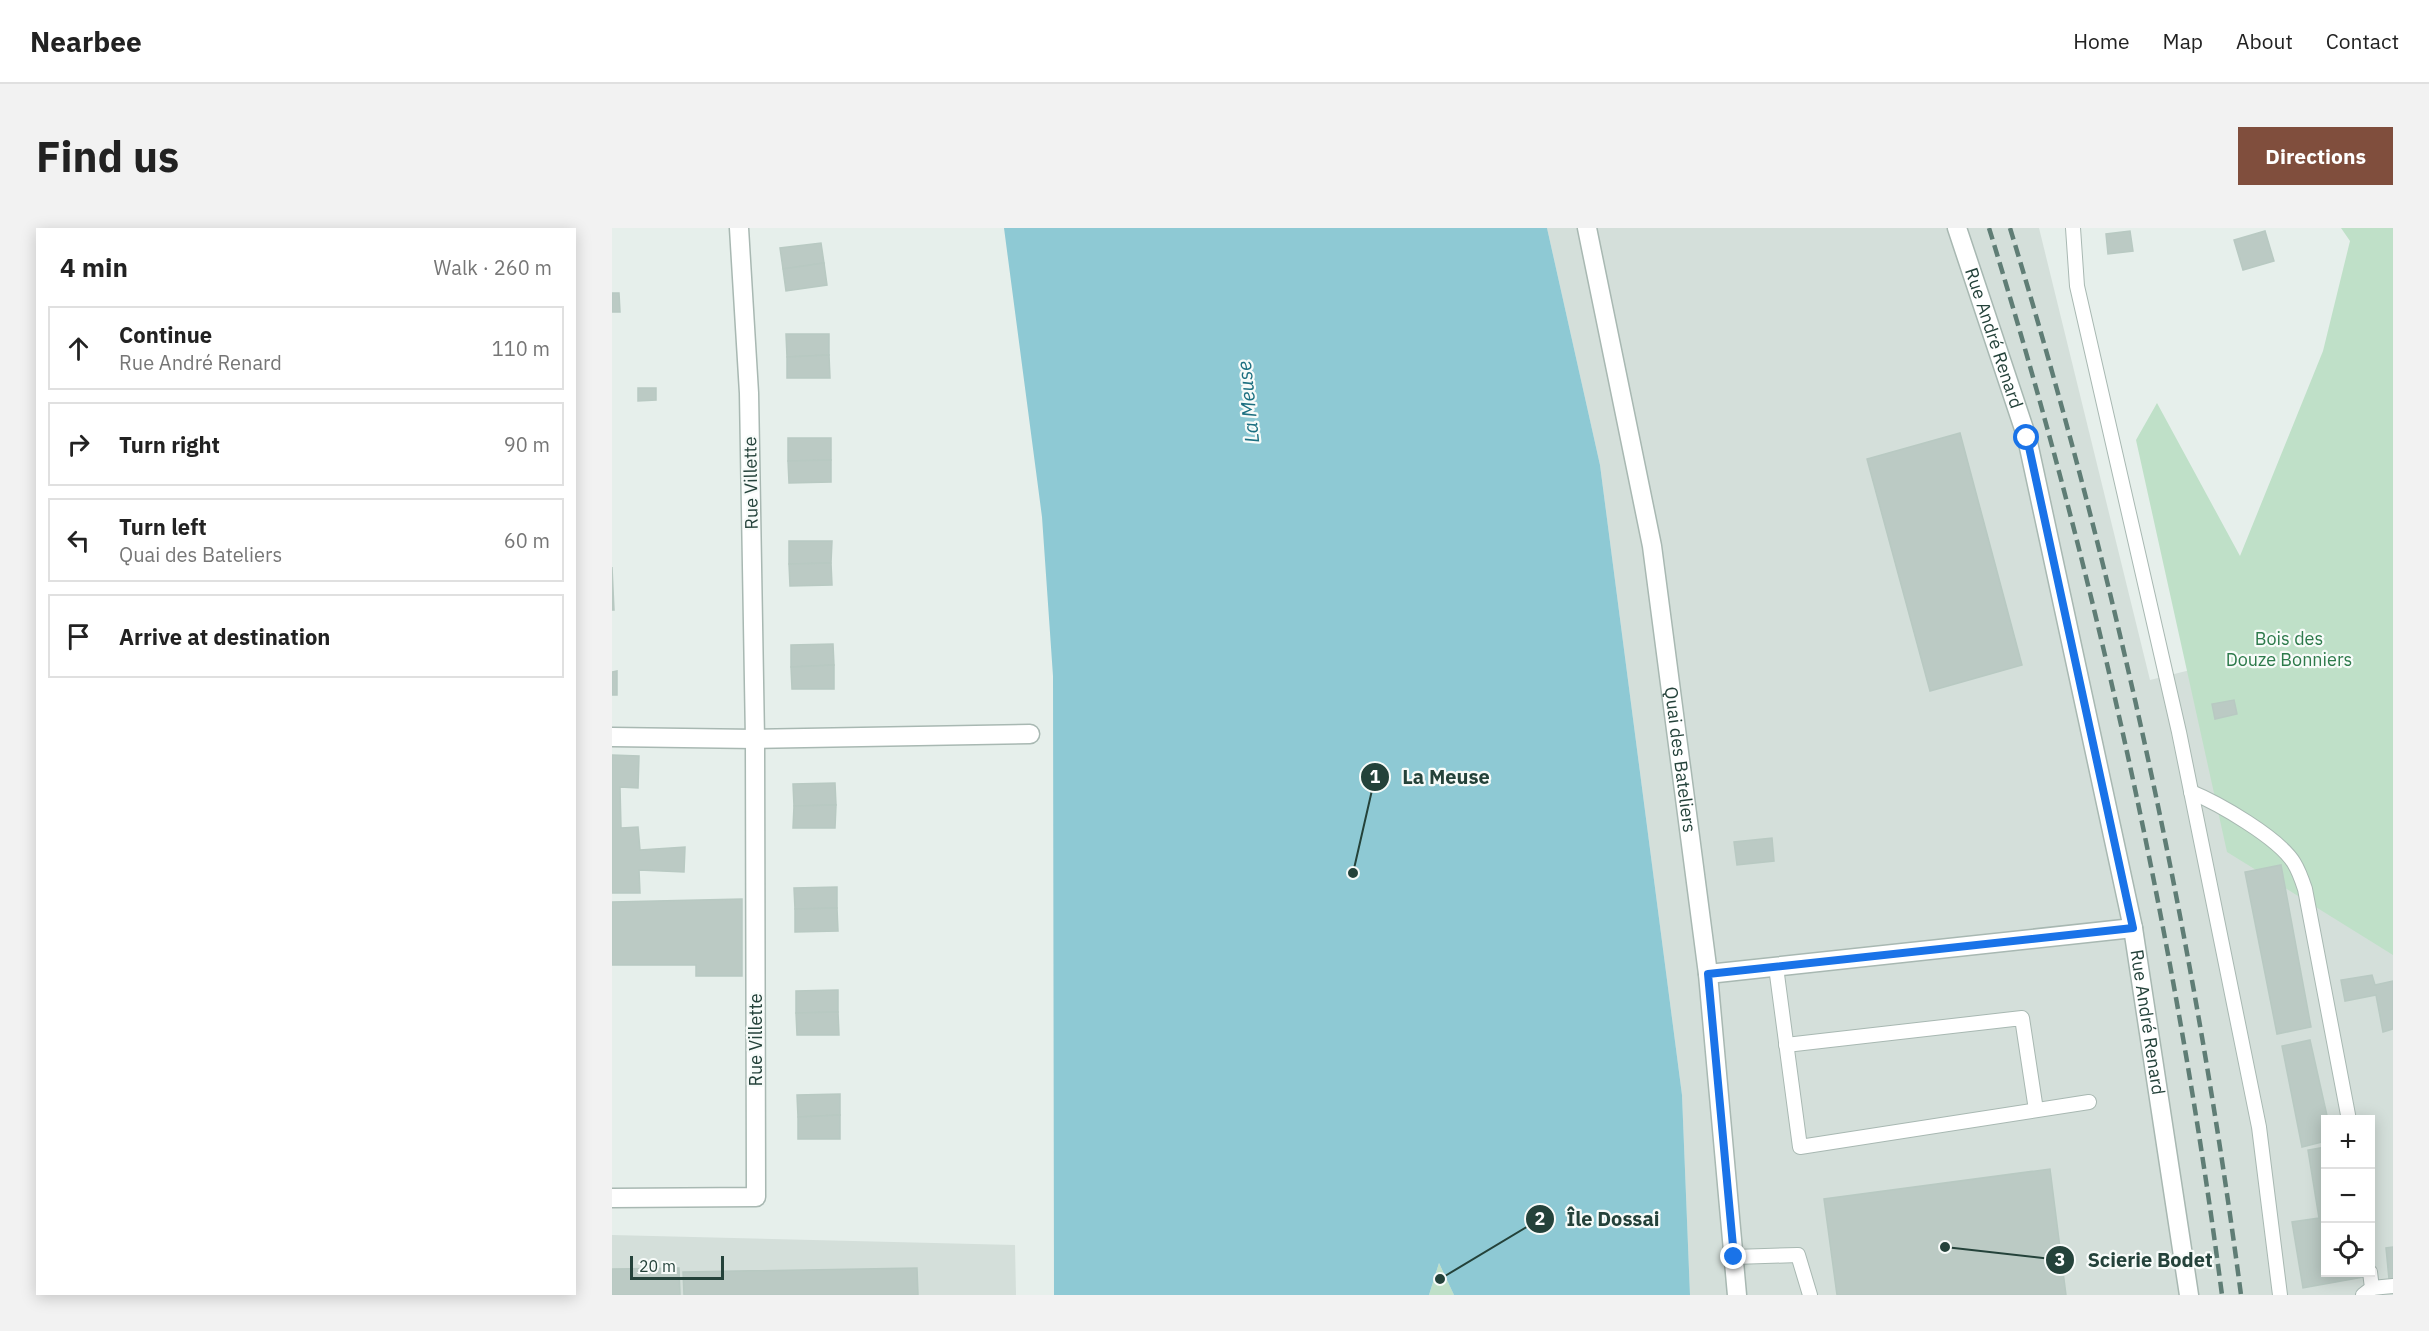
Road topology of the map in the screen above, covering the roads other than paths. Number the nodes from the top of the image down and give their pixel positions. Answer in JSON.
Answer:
{"nodes":[{"id":1,"x":739,"y":228,"type":"edge"},
{"id":2,"x":1587,"y":228,"type":"edge"},
{"id":3,"x":1957,"y":228,"type":"edge"},
{"id":4,"x":2073,"y":228,"type":"edge"},
{"id":5,"x":1030,"y":734,"type":"dead end"},
{"id":6,"x":612,"y":736,"type":"edge"},
{"id":7,"x":755,"y":739,"type":"junction"},
{"id":8,"x":2191,"y":792,"type":"junction"},
{"id":9,"x":2133,"y":928,"type":"junction"},
{"id":10,"x":1776,"y":967,"type":"junction"},
{"id":11,"x":1708,"y":974,"type":"junction"},
{"id":12,"x":1786,"y":1045,"type":"junction"},
{"id":13,"x":2089,"y":1102,"type":"dead end"},
{"id":14,"x":2036,"y":1110,"type":"junction"},
{"id":15,"x":2348,"y":1115,"type":"edge"},
{"id":16,"x":612,"y":1198,"type":"edge"},
{"id":17,"x":1734,"y":1257,"type":"junction"},
{"id":18,"x":2393,"y":1287,"type":"edge"},
{"id":19,"x":2367,"y":1291,"type":"edge"},
{"id":20,"x":1737,"y":1295,"type":"edge"},
{"id":21,"x":1810,"y":1295,"type":"edge"},
{"id":22,"x":2189,"y":1295,"type":"edge"},
{"id":23,"x":2280,"y":1295,"type":"edge"}],
"edges":[{"from":1,"to":7,"type":"street","name":"Rue Villette"},
{"from":2,"to":11,"type":"street","name":"Quai des Bateliers"},
{"from":3,"to":9,"type":"street","name":"Rue André Renard"},
{"from":4,"to":8,"type":"lane"},
{"from":5,"to":7,"type":"street"},
{"from":6,"to":7,"type":"street"},
{"from":7,"to":16,"type":"street","name":"Rue Villette"},
{"from":8,"to":15,"type":"lane"},
{"from":8,"to":23,"type":"lane"},
{"from":9,"to":10,"type":"street"},
{"from":9,"to":22,"type":"street","name":"Rue André Renard"},
{"from":10,"to":11,"type":"street"},
{"from":10,"to":12,"type":"lane"},
{"from":11,"to":17,"type":"street","name":"Quai des Bateliers"},
{"from":12,"to":14,"type":"lane"},
{"from":12,"to":14,"type":"lane"},
{"from":13,"to":14,"type":"lane"},
{"from":17,"to":20,"type":"street","name":"Quai des Bateliers"},
{"from":17,"to":21,"type":"lane"},
{"from":18,"to":19,"type":"lane"}]}
